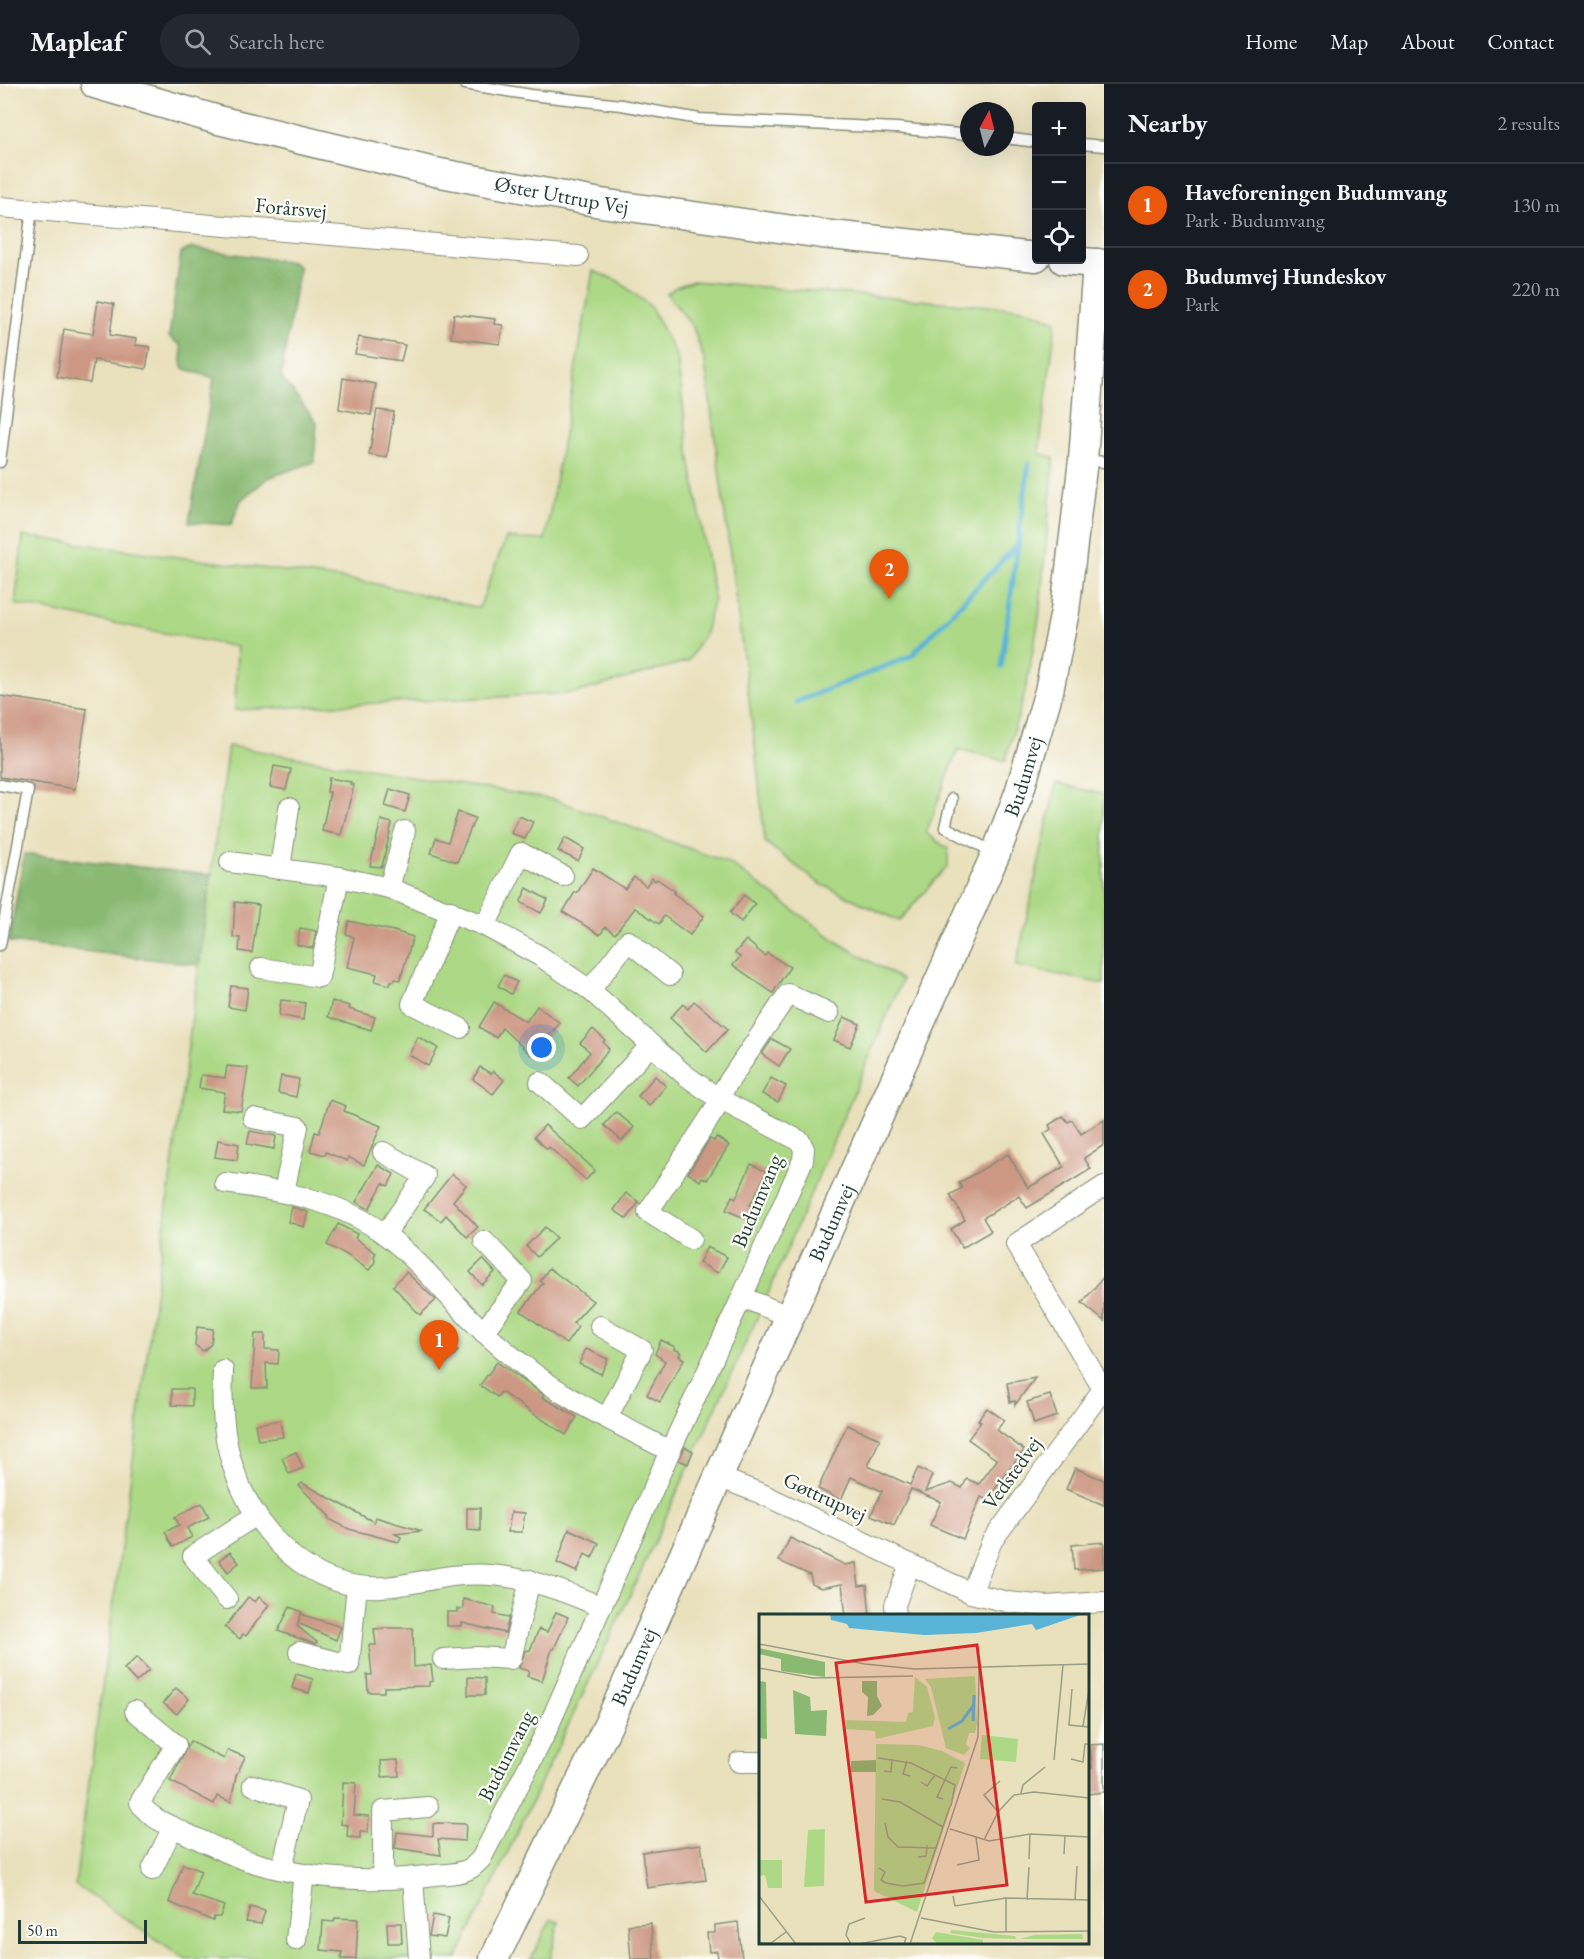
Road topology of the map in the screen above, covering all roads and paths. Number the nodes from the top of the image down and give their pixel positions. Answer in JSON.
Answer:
{"nodes":[{"id":1,"x":95,"y":84,"type":"edge"},
{"id":2,"x":465,"y":84,"type":"edge"},
{"id":3,"x":960,"y":134,"type":"edge"},
{"id":4,"x":1014,"y":139,"type":"edge"},
{"id":5,"x":1032,"y":141,"type":"edge"},
{"id":6,"x":1086,"y":144,"type":"edge"},
{"id":7,"x":1104,"y":146,"type":"edge"},
{"id":8,"x":0,"y":207,"type":"edge"},
{"id":9,"x":32,"y":210,"type":"junction"},
{"id":10,"x":579,"y":256,"type":"dead end"},
{"id":11,"x":1032,"y":256,"type":"edge"},
{"id":12,"x":1086,"y":262,"type":"edge"},
{"id":13,"x":1101,"y":263,"type":"edge"},
{"id":14,"x":1094,"y":461,"type":"edge"},
{"id":15,"x":0,"y":462,"type":"edge"},
{"id":16,"x":0,"y":785,"type":"edge"},
{"id":17,"x":952,"y":799,"type":"dead end"},
{"id":18,"x":289,"y":808,"type":"dead end"},
{"id":19,"x":405,"y":831,"type":"dead end"},
{"id":20,"x":996,"y":853,"type":"junction"},
{"id":21,"x":230,"y":861,"type":"dead end"},
{"id":22,"x":280,"y":868,"type":"junction"},
{"id":23,"x":563,"y":876,"type":"dead end"},
{"id":24,"x":339,"y":877,"type":"junction"},
{"id":25,"x":388,"y":888,"type":"junction"},
{"id":26,"x":452,"y":911,"type":"junction"},
{"id":27,"x":485,"y":926,"type":"junction"},
{"id":28,"x":0,"y":945,"type":"edge"},
{"id":29,"x":261,"y":968,"type":"dead end"},
{"id":30,"x":670,"y":975,"type":"dead end"},
{"id":31,"x":590,"y":990,"type":"junction"},
{"id":32,"x":829,"y":1013,"type":"dead end"},
{"id":33,"x":460,"y":1028,"type":"dead end"},
{"id":34,"x":651,"y":1045,"type":"junction"},
{"id":35,"x":540,"y":1082,"type":"dead end"},
{"id":36,"x":719,"y":1099,"type":"junction"},
{"id":37,"x":253,"y":1118,"type":"dead end"},
{"id":38,"x":383,"y":1152,"type":"dead end"},
{"id":39,"x":225,"y":1183,"type":"dead end"},
{"id":40,"x":1104,"y":1185,"type":"edge"},
{"id":41,"x":284,"y":1191,"type":"junction"},
{"id":42,"x":385,"y":1234,"type":"junction"},
{"id":43,"x":692,"y":1239,"type":"dead end"},
{"id":44,"x":484,"y":1241,"type":"dead end"},
{"id":45,"x":742,"y":1297,"type":"junction"},
{"id":46,"x":790,"y":1317,"type":"junction"},
{"id":47,"x":600,"y":1326,"type":"dead end"},
{"id":48,"x":483,"y":1332,"type":"junction"},
{"id":49,"x":223,"y":1370,"type":"dead end"},
{"id":50,"x":1104,"y":1388,"type":"edge"},
{"id":51,"x":607,"y":1418,"type":"junction"},
{"id":52,"x":670,"y":1451,"type":"junction"},
{"id":53,"x":718,"y":1477,"type":"junction"},
{"id":54,"x":256,"y":1515,"type":"junction"},
{"id":55,"x":910,"y":1564,"type":"junction"},
{"id":56,"x":530,"y":1580,"type":"junction"},
{"id":57,"x":357,"y":1586,"type":"junction"},
{"id":58,"x":971,"y":1593,"type":"junction"},
{"id":59,"x":227,"y":1599,"type":"dead end"},
{"id":60,"x":1104,"y":1602,"type":"edge"},
{"id":61,"x":601,"y":1606,"type":"junction"},
{"id":62,"x":1047,"y":1611,"type":"edge"},
{"id":63,"x":896,"y":1614,"type":"edge"},
{"id":64,"x":299,"y":1652,"type":"dead end"},
{"id":65,"x":443,"y":1659,"type":"dead end"},
{"id":66,"x":135,"y":1711,"type":"dead end"},
{"id":67,"x":738,"y":1762,"type":"dead end"},
{"id":68,"x":759,"y":1762,"type":"edge"},
{"id":69,"x":253,"y":1785,"type":"dead end"},
{"id":70,"x":428,"y":1807,"type":"dead end"},
{"id":71,"x":173,"y":1827,"type":"junction"},
{"id":72,"x":282,"y":1869,"type":"junction"},
{"id":73,"x":152,"y":1870,"type":"dead end"},
{"id":74,"x":304,"y":1874,"type":"junction"},
{"id":75,"x":413,"y":1878,"type":"junction"},
{"id":76,"x":383,"y":1879,"type":"junction"},
{"id":77,"x":296,"y":1940,"type":"dead end"},
{"id":78,"x":419,"y":1959,"type":"edge"},
{"id":79,"x":494,"y":1959,"type":"edge"}],
"edges":[{"from":1,"to":11,"type":"street","name":"Øster Uttrup Vej"},
{"from":2,"to":3,"type":"lane"},
{"from":4,"to":5,"type":"lane"},
{"from":6,"to":7,"type":"lane"},
{"from":8,"to":9,"type":"street","name":"Forårsvej"},
{"from":9,"to":10,"type":"street","name":"Forårsvej"},
{"from":9,"to":15,"type":"lane"},
{"from":12,"to":13,"type":"street"},
{"from":13,"to":14,"type":"street","name":"Budumvej"},
{"from":14,"to":20,"type":"street","name":"Budumvej"},
{"from":16,"to":28,"type":"lane"},
{"from":17,"to":20,"type":"lane"},
{"from":18,"to":22,"type":"street"},
{"from":19,"to":25,"type":"street"},
{"from":20,"to":46,"type":"street","name":"Budumvej"},
{"from":21,"to":22,"type":"street","name":"Budumvang"},
{"from":22,"to":24,"type":"street","name":"Budumvang"},
{"from":23,"to":27,"type":"street"},
{"from":24,"to":25,"type":"street","name":"Budumvang"},
{"from":24,"to":29,"type":"street"},
{"from":25,"to":26,"type":"street","name":"Budumvang"},
{"from":26,"to":27,"type":"street","name":"Budumvang"},
{"from":26,"to":33,"type":"street"},
{"from":27,"to":31,"type":"street","name":"Budumvang"},
{"from":30,"to":31,"type":"street"},
{"from":31,"to":34,"type":"street","name":"Budumvang"},
{"from":32,"to":36,"type":"street"},
{"from":34,"to":35,"type":"street"},
{"from":34,"to":36,"type":"street","name":"Budumvang"},
{"from":36,"to":43,"type":"street"},
{"from":36,"to":45,"type":"street","name":"Budumvang"},
{"from":37,"to":41,"type":"street"},
{"from":38,"to":42,"type":"street"},
{"from":39,"to":41,"type":"street"},
{"from":40,"to":50,"type":"street","name":"Vedstedvej"},
{"from":41,"to":42,"type":"street"},
{"from":42,"to":48,"type":"street"},
{"from":44,"to":48,"type":"street"},
{"from":45,"to":46,"type":"street"},
{"from":45,"to":52,"type":"street","name":"Budumvang"},
{"from":46,"to":53,"type":"street","name":"Budumvej"},
{"from":47,"to":51,"type":"street"},
{"from":48,"to":51,"type":"street"},
{"from":49,"to":54,"type":"street"},
{"from":50,"to":58,"type":"street","name":"Vedstedvej"},
{"from":51,"to":52,"type":"street"},
{"from":52,"to":61,"type":"street","name":"Budumvang"},
{"from":53,"to":55,"type":"street","name":"Gøttrupvej"},
{"from":53,"to":79,"type":"street","name":"Budumvej"},
{"from":54,"to":57,"type":"street"},
{"from":54,"to":59,"type":"street"},
{"from":55,"to":58,"type":"street","name":"Gøttrupvej"},
{"from":55,"to":63,"type":"street"},
{"from":56,"to":57,"type":"street"},
{"from":56,"to":61,"type":"street"},
{"from":56,"to":65,"type":"street"},
{"from":57,"to":64,"type":"street"},
{"from":58,"to":62,"type":"street","name":"Gøttrupvej"},
{"from":60,"to":62,"type":"street","name":"Gøttrupvej"},
{"from":61,"to":75,"type":"street","name":"Budumvang"},
{"from":66,"to":71,"type":"street","name":"Budumvang"},
{"from":67,"to":68,"type":"street"},
{"from":69,"to":72,"type":"street"},
{"from":70,"to":76,"type":"street"},
{"from":71,"to":72,"type":"street","name":"Budumvang"},
{"from":71,"to":73,"type":"street"},
{"from":72,"to":74,"type":"street","name":"Budumvang"},
{"from":74,"to":76,"type":"street","name":"Budumvang"},
{"from":74,"to":77,"type":"street"},
{"from":75,"to":76,"type":"street","name":"Budumvang"},
{"from":75,"to":78,"type":"street"}]}
